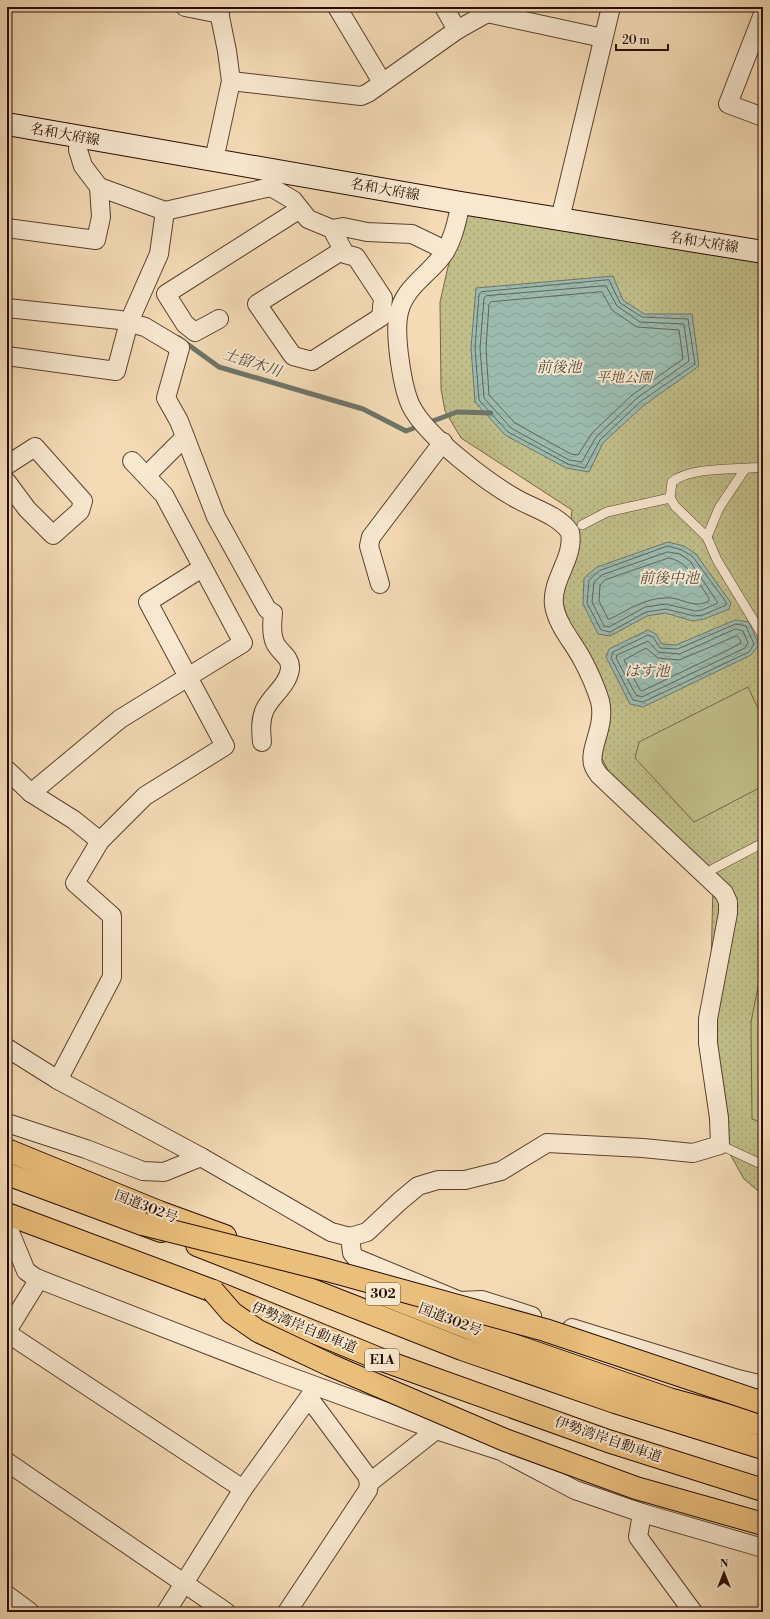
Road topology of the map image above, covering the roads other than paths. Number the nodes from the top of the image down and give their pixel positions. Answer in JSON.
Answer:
{"nodes":[{"id":1,"x":185,"y":7,"type":"edge"},
{"id":2,"x":337,"y":7,"type":"edge"},
{"id":3,"x":444,"y":7,"type":"edge"},
{"id":4,"x":611,"y":7,"type":"edge"},
{"id":5,"x":219,"y":10,"type":"edge"},
{"id":6,"x":492,"y":10,"type":"edge"},
{"id":7,"x":763,"y":14,"type":"edge"},
{"id":8,"x":457,"y":30,"type":"junction"},
{"id":9,"x":603,"y":38,"type":"junction"},
{"id":10,"x":231,"y":81,"type":"junction"},
{"id":11,"x":382,"y":82,"type":"junction"},
{"id":12,"x":763,"y":117,"type":"edge"},
{"id":13,"x":7,"y":124,"type":"edge"},
{"id":14,"x":79,"y":137,"type":"junction"},
{"id":15,"x":214,"y":160,"type":"junction"},
{"id":16,"x":99,"y":187,"type":"junction"},
{"id":17,"x":461,"y":203,"type":"junction"},
{"id":18,"x":300,"y":209,"type":"junction"},
{"id":19,"x":165,"y":211,"type":"junction"},
{"id":20,"x":560,"y":219,"type":"junction"},
{"id":21,"x":7,"y":228,"type":"edge"},
{"id":22,"x":332,"y":229,"type":"junction"},
{"id":23,"x":343,"y":250,"type":"junction"},
{"id":24,"x":445,"y":250,"type":"junction"},
{"id":25,"x":763,"y":252,"type":"edge"},
{"id":26,"x":7,"y":308,"type":"edge"},
{"id":27,"x":219,"y":319,"type":"dead end"},
{"id":28,"x":129,"y":322,"type":"junction"},
{"id":29,"x":7,"y":356,"type":"edge"},
{"id":30,"x":185,"y":437,"type":"junction"},
{"id":31,"x":443,"y":442,"type":"junction"},
{"id":32,"x":132,"y":462,"type":"dead end"},
{"id":33,"x":7,"y":465,"type":"edge"},
{"id":34,"x":763,"y":467,"type":"edge"},
{"id":35,"x":745,"y":469,"type":"junction"},
{"id":36,"x":146,"y":476,"type":"junction"},
{"id":37,"x":7,"y":482,"type":"edge"},
{"id":38,"x":670,"y":498,"type":"junction"},
{"id":39,"x":582,"y":525,"type":"dead end"},
{"id":40,"x":707,"y":537,"type":"junction"},
{"id":41,"x":202,"y":568,"type":"junction"},
{"id":42,"x":380,"y":584,"type":"dead end"},
{"id":43,"x":763,"y":636,"type":"edge"},
{"id":44,"x":189,"y":678,"type":"junction"},
{"id":45,"x":262,"y":742,"type":"dead end"},
{"id":46,"x":7,"y":770,"type":"edge"},
{"id":47,"x":31,"y":793,"type":"junction"},
{"id":48,"x":100,"y":841,"type":"junction"},
{"id":49,"x":763,"y":843,"type":"edge"},
{"id":50,"x":713,"y":869,"type":"dead end"},
{"id":51,"x":7,"y":1048,"type":"edge"},
{"id":52,"x":58,"y":1080,"type":"junction"},
{"id":53,"x":7,"y":1123,"type":"edge"},
{"id":54,"x":720,"y":1145,"type":"junction"},
{"id":55,"x":7,"y":1150,"type":"edge"},
{"id":56,"x":201,"y":1157,"type":"junction"},
{"id":57,"x":763,"y":1165,"type":"edge"},
{"id":58,"x":7,"y":1174,"type":"edge"},
{"id":59,"x":7,"y":1214,"type":"edge"},
{"id":60,"x":7,"y":1221,"type":"edge"},
{"id":61,"x":143,"y":1224,"type":"junction"},
{"id":62,"x":7,"y":1225,"type":"edge"},
{"id":63,"x":350,"y":1236,"type":"junction"},
{"id":64,"x":39,"y":1279,"type":"junction"},
{"id":65,"x":213,"y":1291,"type":"junction"},
{"id":66,"x":7,"y":1332,"type":"edge"},
{"id":67,"x":763,"y":1385,"type":"edge"},
{"id":68,"x":313,"y":1392,"type":"junction"},
{"id":69,"x":763,"y":1403,"type":"edge"},
{"id":70,"x":763,"y":1425,"type":"edge"},
{"id":71,"x":436,"y":1430,"type":"junction"},
{"id":72,"x":763,"y":1448,"type":"edge"},
{"id":73,"x":7,"y":1462,"type":"edge"},
{"id":74,"x":369,"y":1483,"type":"junction"},
{"id":75,"x":244,"y":1489,"type":"junction"},
{"id":76,"x":763,"y":1490,"type":"edge"},
{"id":77,"x":763,"y":1494,"type":"edge"},
{"id":78,"x":642,"y":1513,"type":"junction"},
{"id":79,"x":763,"y":1524,"type":"edge"},
{"id":80,"x":763,"y":1548,"type":"edge"},
{"id":81,"x":183,"y":1582,"type":"junction"},
{"id":82,"x":7,"y":1595,"type":"edge"},
{"id":83,"x":30,"y":1612,"type":"edge"},
{"id":84,"x":166,"y":1612,"type":"edge"},
{"id":85,"x":226,"y":1612,"type":"edge"},
{"id":86,"x":287,"y":1612,"type":"edge"},
{"id":87,"x":693,"y":1612,"type":"edge"}],
"edges":[{"from":1,"to":5,"type":"street"},
{"from":2,"to":11,"type":"street"},
{"from":3,"to":8,"type":"street"},
{"from":4,"to":9,"type":"street"},
{"from":5,"to":10,"type":"street"},
{"from":6,"to":8,"type":"street"},
{"from":6,"to":9,"type":"street"},
{"from":7,"to":12,"type":"street"},
{"from":8,"to":11,"type":"street"},
{"from":9,"to":20,"type":"street"},
{"from":10,"to":11,"type":"street"},
{"from":10,"to":15,"type":"street"},
{"from":13,"to":14,"type":"main road","name":"名和大府線"},
{"from":14,"to":15,"type":"main road","name":"名和大府線"},
{"from":14,"to":16,"type":"street"},
{"from":15,"to":17,"type":"main road","name":"名和大府線"},
{"from":16,"to":19,"type":"street"},
{"from":16,"to":21,"type":"street"},
{"from":17,"to":20,"type":"main road","name":"名和大府線"},
{"from":17,"to":24,"type":"street"},
{"from":18,"to":19,"type":"street"},
{"from":18,"to":22,"type":"street"},
{"from":18,"to":27,"type":"street"},
{"from":19,"to":28,"type":"street"},
{"from":20,"to":25,"type":"main road","name":"名和大府線"},
{"from":22,"to":23,"type":"street"},
{"from":22,"to":24,"type":"street"},
{"from":23,"to":23,"type":"street"},
{"from":24,"to":31,"type":"street"},
{"from":26,"to":28,"type":"street"},
{"from":28,"to":29,"type":"street"},
{"from":28,"to":30,"type":"street"},
{"from":30,"to":36,"type":"street"},
{"from":30,"to":45,"type":"street"},
{"from":31,"to":42,"type":"street"},
{"from":31,"to":54,"type":"street"},
{"from":32,"to":36,"type":"street"},
{"from":33,"to":37,"type":"street"},
{"from":34,"to":35,"type":"lane"},
{"from":35,"to":38,"type":"lane"},
{"from":35,"to":40,"type":"lane"},
{"from":36,"to":41,"type":"street"},
{"from":38,"to":39,"type":"lane"},
{"from":38,"to":40,"type":"lane"},
{"from":40,"to":43,"type":"lane"},
{"from":41,"to":44,"type":"street"},
{"from":41,"to":44,"type":"street"},
{"from":44,"to":47,"type":"street"},
{"from":44,"to":48,"type":"street"},
{"from":46,"to":47,"type":"street"},
{"from":47,"to":48,"type":"street"},
{"from":48,"to":52,"type":"street"},
{"from":49,"to":50,"type":"lane"},
{"from":51,"to":52,"type":"street"},
{"from":52,"to":56,"type":"street"},
{"from":53,"to":56,"type":"street"},
{"from":54,"to":57,"type":"lane"},
{"from":54,"to":63,"type":"street"},
{"from":55,"to":70,"type":"highway","name":"国道302号","number":"302"},
{"from":56,"to":63,"type":"street"},
{"from":58,"to":61,"type":"highway"},
{"from":59,"to":65,"type":"highway","name":"伊勢湾岸自動車道","number":"E1A"},
{"from":60,"to":77,"type":"highway"},
{"from":61,"to":69,"type":"highway","bridge":true},
{"from":61,"to":72,"type":"highway","bridge":true},
{"from":62,"to":64,"type":"street"},
{"from":63,"to":67,"type":"street"},
{"from":64,"to":66,"type":"street"},
{"from":64,"to":68,"type":"street"},
{"from":65,"to":76,"type":"highway","name":"伊勢湾岸自動車道","number":"E1A"},
{"from":65,"to":79,"type":"highway","bridge":true},
{"from":66,"to":75,"type":"street"},
{"from":68,"to":71,"type":"street"},
{"from":68,"to":74,"type":"street"},
{"from":68,"to":75,"type":"street"},
{"from":71,"to":74,"type":"street"},
{"from":71,"to":78,"type":"street"},
{"from":73,"to":81,"type":"street"},
{"from":74,"to":86,"type":"street"},
{"from":75,"to":81,"type":"street"},
{"from":78,"to":80,"type":"street"},
{"from":78,"to":87,"type":"street"},
{"from":81,"to":84,"type":"street"},
{"from":81,"to":85,"type":"street"},
{"from":82,"to":83,"type":"street"}]}
